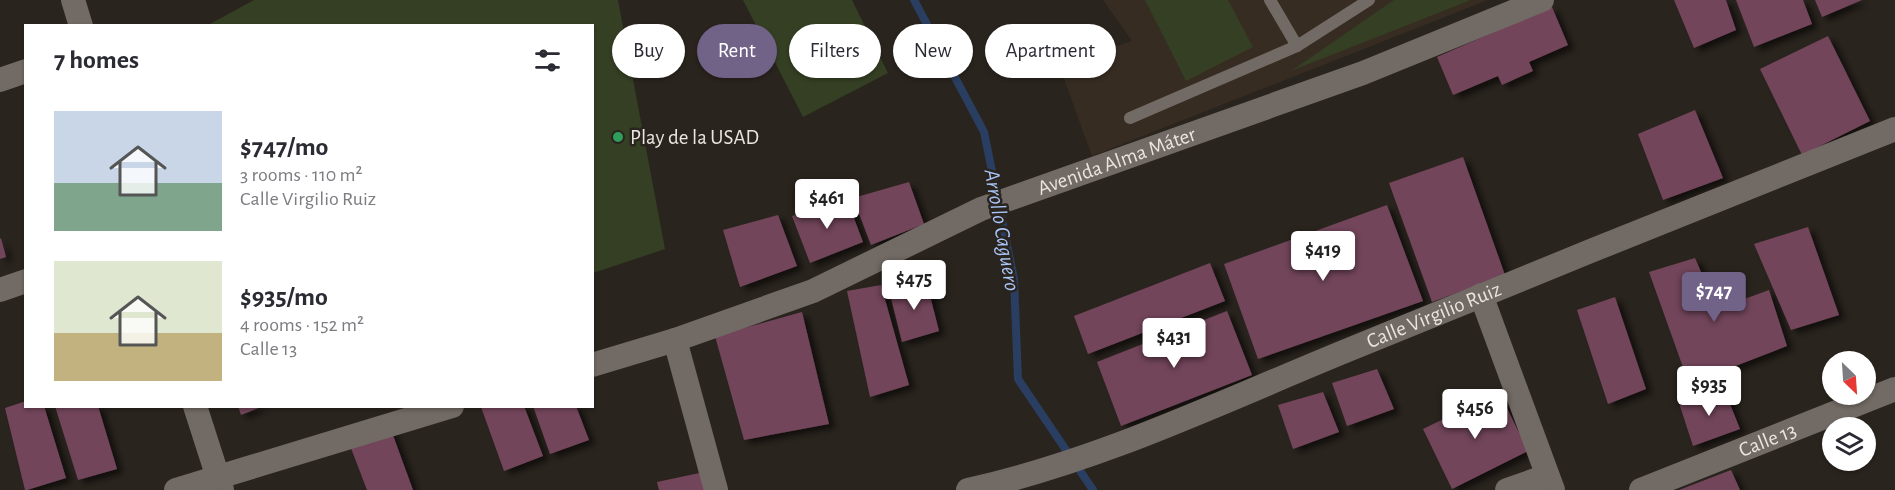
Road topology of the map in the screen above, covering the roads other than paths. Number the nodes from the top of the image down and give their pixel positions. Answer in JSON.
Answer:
{"nodes":[{"id":1,"x":74,"y":0,"type":"edge"},
{"id":2,"x":1270,"y":0,"type":"edge"},
{"id":3,"x":1369,"y":0,"type":"edge"},
{"id":4,"x":1542,"y":0,"type":"edge"},
{"id":5,"x":80,"y":24,"type":"edge"},
{"id":6,"x":1298,"y":46,"type":"junction"},
{"id":7,"x":24,"y":72,"type":"edge"},
{"id":8,"x":0,"y":80,"type":"edge"},
{"id":9,"x":1130,"y":118,"type":"dead end"},
{"id":10,"x":1895,"y":129,"type":"edge"},
{"id":11,"x":24,"y":282,"type":"edge"},
{"id":12,"x":0,"y":290,"type":"edge"},
{"id":13,"x":1481,"y":295,"type":"junction"},
{"id":14,"x":675,"y":340,"type":"junction"},
{"id":15,"x":594,"y":364,"type":"edge"},
{"id":16,"x":1895,"y":388,"type":"edge"},
{"id":17,"x":196,"y":408,"type":"edge"},
{"id":18,"x":446,"y":408,"type":"edge"},
{"id":19,"x":220,"y":483,"type":"edge"},
{"id":20,"x":1550,"y":483,"type":"edge"},
{"id":21,"x":176,"y":490,"type":"edge"},
{"id":22,"x":716,"y":490,"type":"edge"},
{"id":23,"x":968,"y":490,"type":"edge"},
{"id":24,"x":1507,"y":490,"type":"edge"},
{"id":25,"x":1641,"y":490,"type":"edge"}],
"edges":[{"from":1,"to":5,"type":"street"},
{"from":2,"to":6,"type":"lane"},
{"from":3,"to":6,"type":"lane"},
{"from":4,"to":14,"type":"street","name":"Avenida Alma Máter"},
{"from":6,"to":9,"type":"lane"},
{"from":7,"to":8,"type":"street"},
{"from":10,"to":13,"type":"street","name":"Calle Virgilio Ruiz"},
{"from":11,"to":12,"type":"street"},
{"from":13,"to":20,"type":"street"},
{"from":13,"to":23,"type":"street","name":"Calle Virgilio Ruiz"},
{"from":14,"to":15,"type":"street","name":"Avenida Alma Máter"},
{"from":14,"to":22,"type":"street"},
{"from":16,"to":25,"type":"street","name":"Calle 13"},
{"from":17,"to":19,"type":"street"},
{"from":18,"to":19,"type":"street"},
{"from":19,"to":21,"type":"street"},
{"from":20,"to":24,"type":"street"}]}
